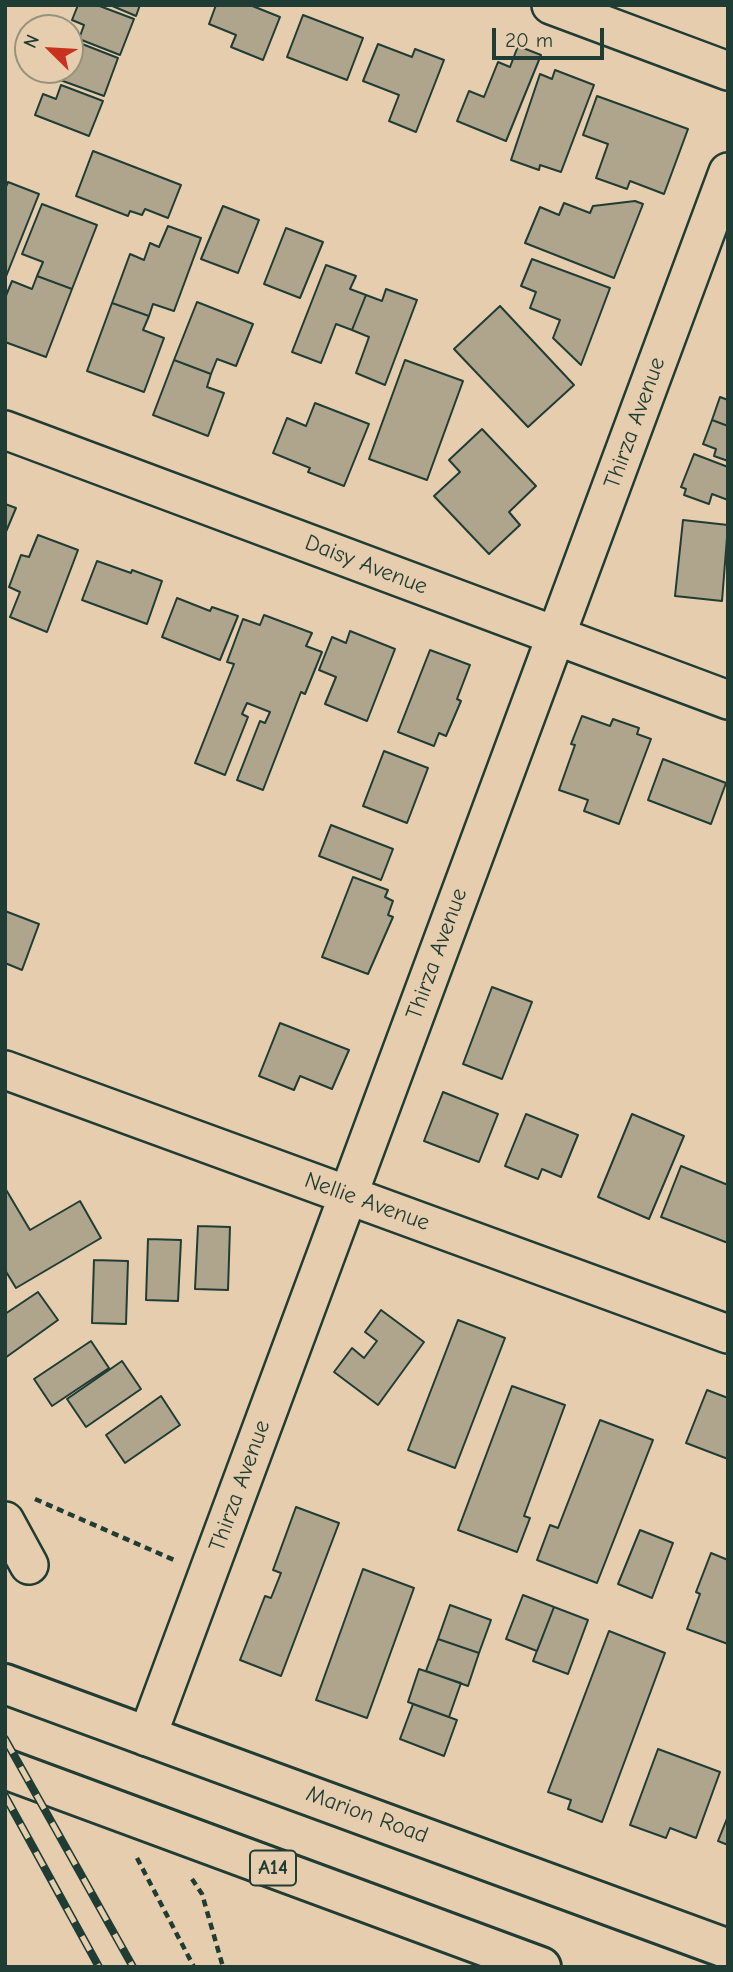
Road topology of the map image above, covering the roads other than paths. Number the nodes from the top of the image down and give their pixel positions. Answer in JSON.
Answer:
{"nodes":[{"id":1,"x":551,"y":5,"type":"edge"},
{"id":2,"x":728,"y":71,"type":"edge"},
{"id":3,"x":728,"y":172,"type":"edge"},
{"id":4,"x":5,"y":430,"type":"edge"},
{"id":5,"x":556,"y":636,"type":"junction"},
{"id":6,"x":728,"y":700,"type":"edge"},
{"id":7,"x":5,"y":1070,"type":"edge"},
{"id":8,"x":348,"y":1195,"type":"junction"},
{"id":9,"x":728,"y":1334,"type":"edge"},
{"id":10,"x":18,"y":1509,"type":"edge"},
{"id":11,"x":29,"y":1565,"type":"dead end"},
{"id":12,"x":5,"y":1684,"type":"edge"},
{"id":13,"x":147,"y":1737,"type":"junction"},
{"id":14,"x":5,"y":1769,"type":"edge"},
{"id":15,"x":728,"y":1949,"type":"edge"},
{"id":16,"x":541,"y":1967,"type":"edge"}],
"edges":[{"from":1,"to":2,"type":"street"},
{"from":3,"to":5,"type":"street","name":"Thirza Avenue"},
{"from":4,"to":5,"type":"street","name":"Daisy Avenue"},
{"from":5,"to":6,"type":"street","name":"Daisy Avenue"},
{"from":5,"to":8,"type":"street","name":"Thirza Avenue"},
{"from":7,"to":8,"type":"street","name":"Nellie Avenue"},
{"from":8,"to":9,"type":"street","name":"Nellie Avenue"},
{"from":8,"to":13,"type":"street","name":"Thirza Avenue"},
{"from":10,"to":11,"type":"street"},
{"from":12,"to":13,"type":"main road","name":"Marion Road"},
{"from":13,"to":15,"type":"main road","name":"Marion Road"},
{"from":14,"to":16,"type":"main road","number":"A14"}]}
